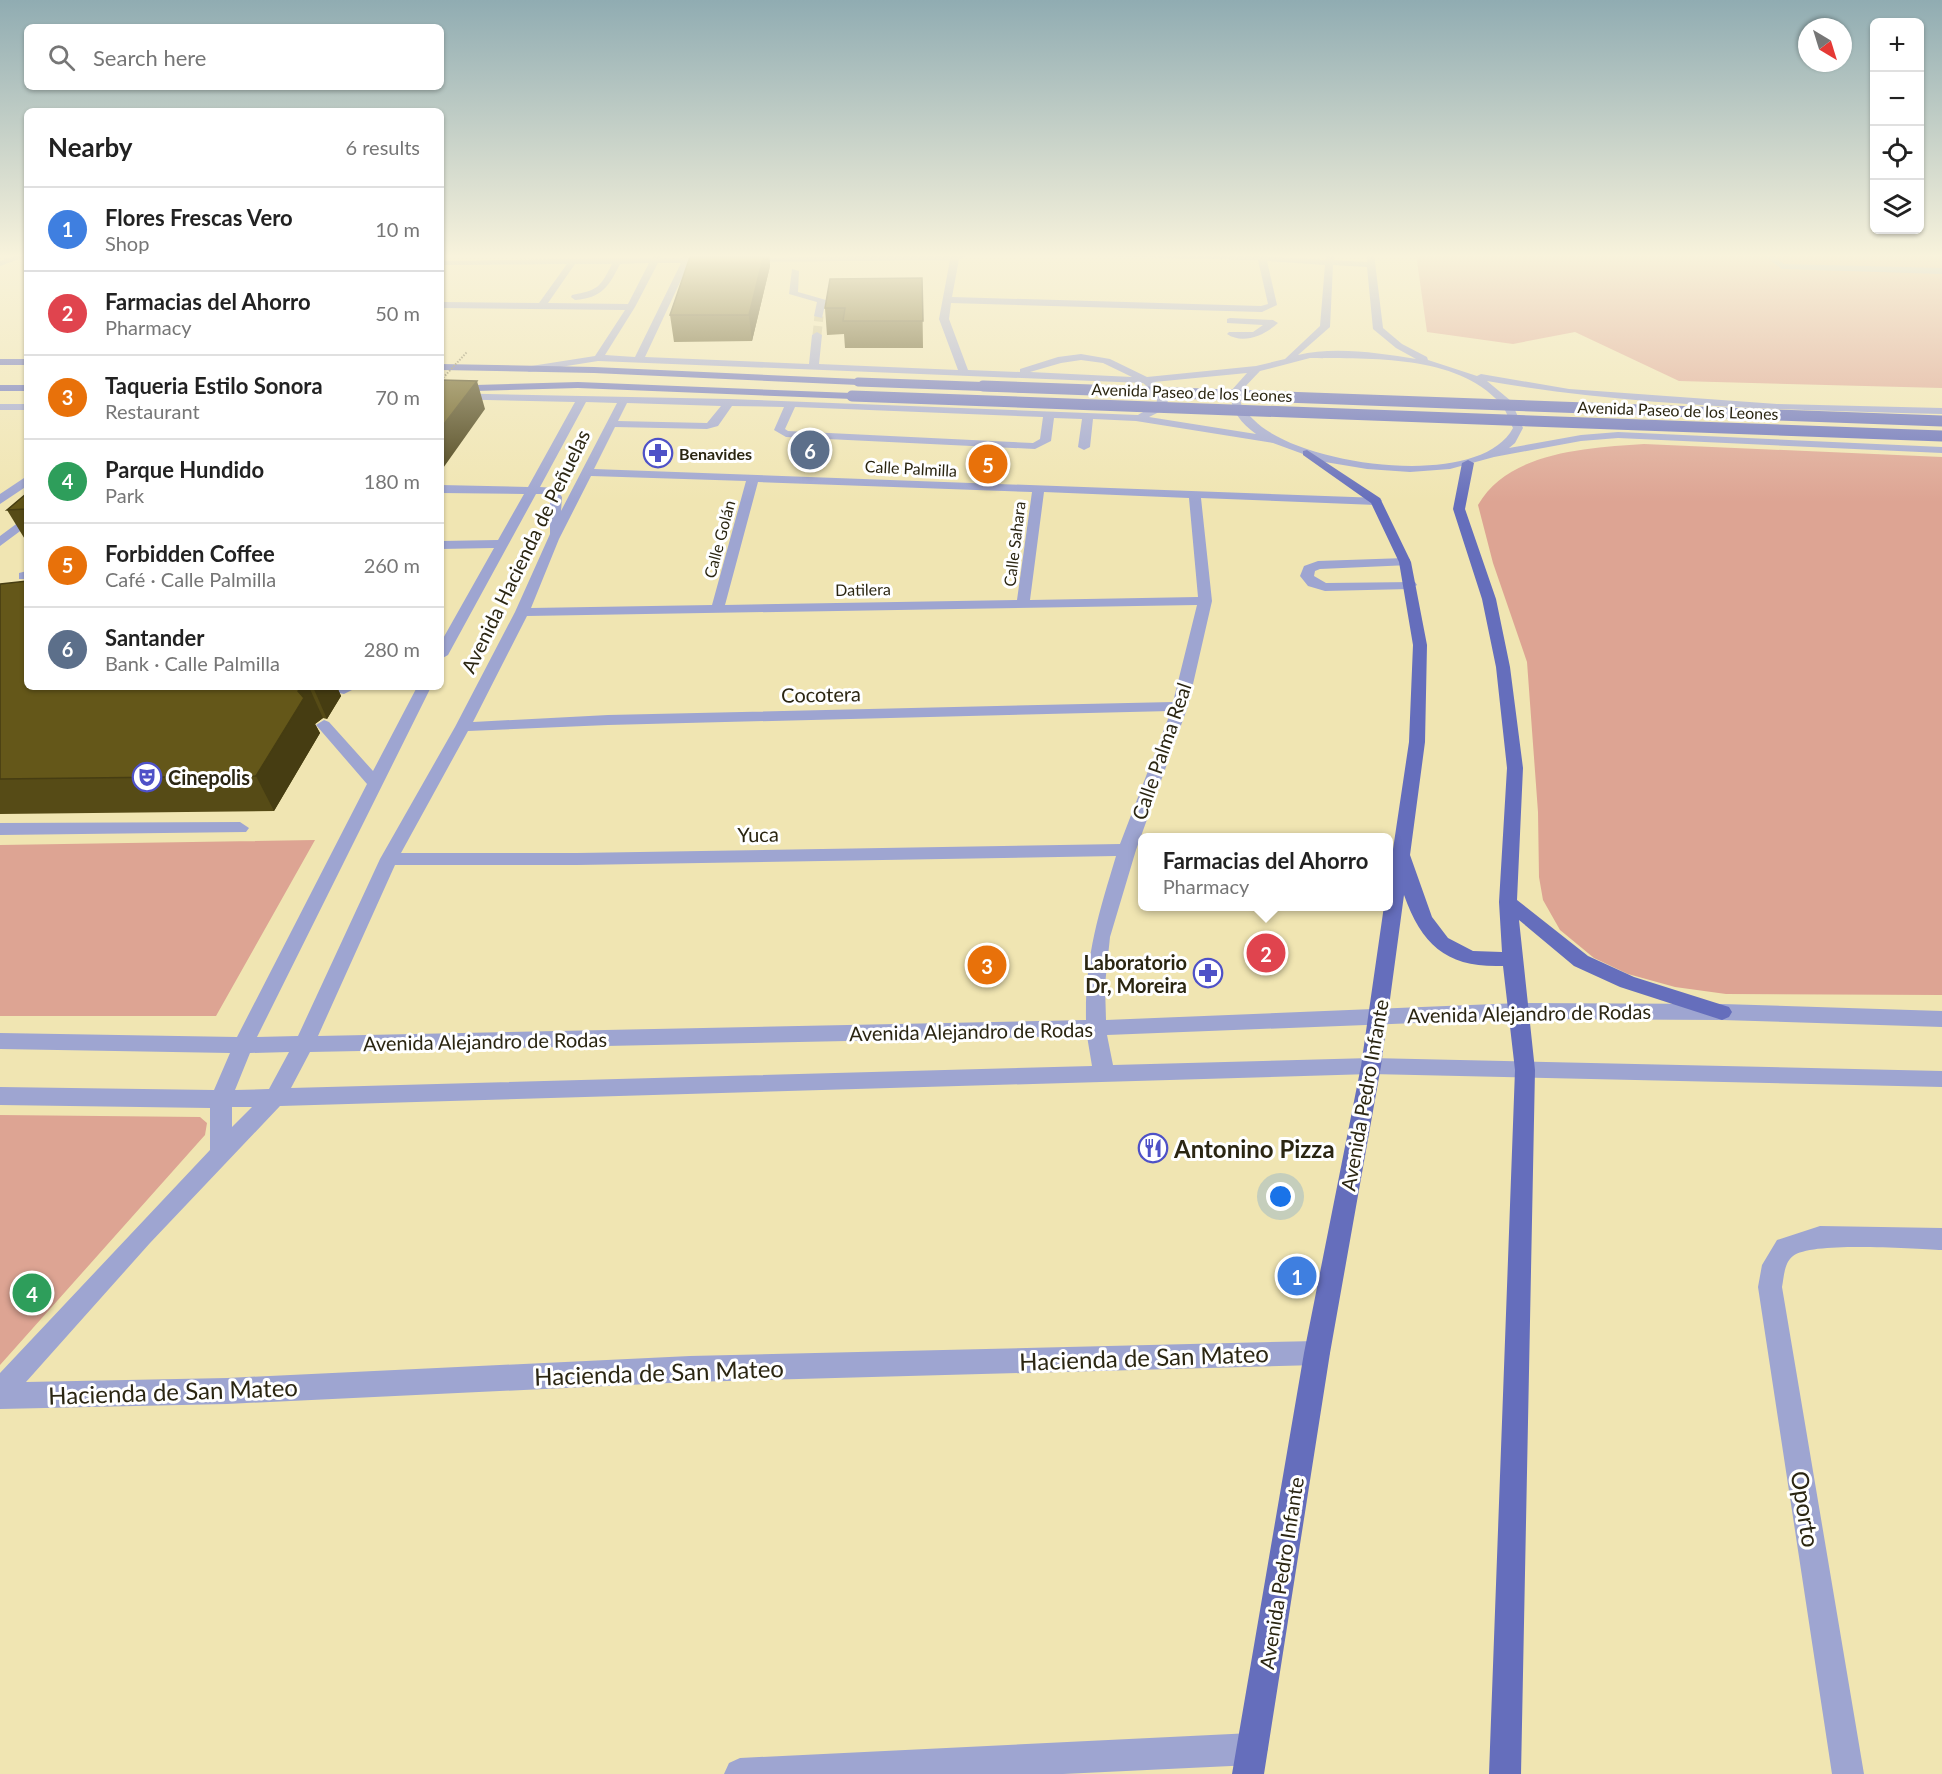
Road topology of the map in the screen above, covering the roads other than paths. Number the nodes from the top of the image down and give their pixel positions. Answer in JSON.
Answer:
{"nodes":[{"id":1,"x":612,"y":337,"type":"edge"},
{"id":2,"x":649,"y":337,"type":"edge"},
{"id":3,"x":817,"y":337,"type":"tunnel mouth"},
{"id":4,"x":951,"y":337,"type":"edge"},
{"id":5,"x":1232,"y":337,"type":"edge"},
{"id":6,"x":1313,"y":337,"type":"edge"},
{"id":7,"x":1388,"y":337,"type":"edge"},
{"id":8,"x":1234,"y":348,"type":"dead end"},
{"id":9,"x":598,"y":358,"type":"junction"},
{"id":10,"x":1288,"y":358,"type":"junction"},
{"id":11,"x":639,"y":359,"type":"junction"},
{"id":12,"x":0,"y":362,"type":"edge"},
{"id":13,"x":24,"y":362,"type":"edge"},
{"id":14,"x":1433,"y":364,"type":"junction"},
{"id":15,"x":444,"y":367,"type":"edge"},
{"id":16,"x":813,"y":367,"type":"junction"},
{"id":17,"x":529,"y":369,"type":"junction"},
{"id":18,"x":1256,"y":369,"type":"junction"},
{"id":19,"x":965,"y":374,"type":"junction"},
{"id":20,"x":1009,"y":375,"type":"junction"},
{"id":21,"x":1466,"y":375,"type":"junction"},
{"id":22,"x":1144,"y":380,"type":"junction"},
{"id":23,"x":0,"y":388,"type":"edge"},
{"id":24,"x":24,"y":388,"type":"edge"},
{"id":25,"x":444,"y":389,"type":"edge"},
{"id":26,"x":444,"y":396,"type":"edge"},
{"id":27,"x":583,"y":398,"type":"junction"},
{"id":28,"x":624,"y":399,"type":"junction"},
{"id":29,"x":729,"y":402,"type":"junction"},
{"id":30,"x":791,"y":404,"type":"junction"},
{"id":31,"x":1777,"y":406,"type":"junction"},
{"id":32,"x":0,"y":407,"type":"edge"},
{"id":33,"x":24,"y":407,"type":"edge"},
{"id":34,"x":1942,"y":411,"type":"edge"},
{"id":35,"x":1049,"y":416,"type":"junction"},
{"id":36,"x":1088,"y":417,"type":"junction"},
{"id":37,"x":1136,"y":418,"type":"junction"},
{"id":38,"x":1942,"y":421,"type":"edge"},
{"id":39,"x":614,"y":424,"type":"junction"},
{"id":40,"x":1942,"y":436,"type":"edge"},
{"id":41,"x":1273,"y":440,"type":"junction"},
{"id":42,"x":1808,"y":444,"type":"junction"},
{"id":43,"x":1084,"y":447,"type":"dead end"},
{"id":44,"x":1942,"y":450,"type":"edge"},
{"id":45,"x":1307,"y":453,"type":"junction"},
{"id":46,"x":1479,"y":459,"type":"junction"},
{"id":47,"x":588,"y":472,"type":"junction"},
{"id":48,"x":753,"y":477,"type":"junction"},
{"id":49,"x":24,"y":482,"type":"edge"},
{"id":50,"x":444,"y":489,"type":"edge"},
{"id":51,"x":534,"y":489,"type":"junction"},
{"id":52,"x":1038,"y":491,"type":"junction"},
{"id":53,"x":1195,"y":496,"type":"junction"},
{"id":54,"x":0,"y":500,"type":"edge"},
{"id":55,"x":1376,"y":501,"type":"junction"},
{"id":56,"x":24,"y":522,"type":"edge"},
{"id":57,"x":2,"y":539,"type":"edge"},
{"id":58,"x":553,"y":539,"type":"junction"},
{"id":59,"x":502,"y":544,"type":"junction"},
{"id":60,"x":444,"y":545,"type":"edge"},
{"id":61,"x":1405,"y":562,"type":"junction"},
{"id":62,"x":1410,"y":585,"type":"junction"},
{"id":63,"x":1204,"y":601,"type":"junction"},
{"id":64,"x":1023,"y":603,"type":"junction"},
{"id":65,"x":717,"y":610,"type":"junction"},
{"id":66,"x":522,"y":612,"type":"junction"},
{"id":67,"x":444,"y":649,"type":"edge"},
{"id":68,"x":422,"y":690,"type":"edge"},
{"id":69,"x":1180,"y":706,"type":"junction"},
{"id":70,"x":324,"y":725,"type":"dead end"},
{"id":71,"x":463,"y":727,"type":"junction"},
{"id":72,"x":374,"y":782,"type":"junction"},
{"id":73,"x":240,"y":828,"type":"dead end"},
{"id":74,"x":0,"y":829,"type":"edge"},
{"id":75,"x":1127,"y":849,"type":"junction"},
{"id":76,"x":1401,"y":851,"type":"junction"},
{"id":77,"x":389,"y":859,"type":"junction"},
{"id":78,"x":1508,"y":902,"type":"junction"},
{"id":79,"x":1393,"y":908,"type":"edge"},
{"id":80,"x":1393,"y":911,"type":"edge"},
{"id":81,"x":1512,"y":959,"type":"junction"},
{"id":82,"x":1520,"y":1011,"type":"junction"},
{"id":83,"x":1722,"y":1012,"type":"junction"},
{"id":84,"x":1378,"y":1016,"type":"junction"},
{"id":85,"x":1942,"y":1019,"type":"edge"},
{"id":86,"x":1096,"y":1028,"type":"junction"},
{"id":87,"x":0,"y":1041,"type":"edge"},
{"id":88,"x":304,"y":1044,"type":"junction"},
{"id":89,"x":243,"y":1046,"type":"junction"},
{"id":90,"x":1371,"y":1066,"type":"junction"},
{"id":91,"x":1525,"y":1070,"type":"junction"},
{"id":92,"x":1104,"y":1074,"type":"junction"},
{"id":93,"x":1942,"y":1079,"type":"edge"},
{"id":94,"x":0,"y":1096,"type":"edge"},
{"id":95,"x":274,"y":1097,"type":"junction"},
{"id":96,"x":221,"y":1099,"type":"junction"},
{"id":97,"x":221,"y":1152,"type":"junction"},
{"id":98,"x":1942,"y":1239,"type":"edge"},
{"id":99,"x":1317,"y":1353,"type":"junction"},
{"id":100,"x":0,"y":1394,"type":"edge"},
{"id":101,"x":1250,"y":1762,"type":"edge"},
{"id":102,"x":740,"y":1774,"type":"edge"},
{"id":103,"x":1505,"y":1774,"type":"edge"},
{"id":104,"x":1848,"y":1774,"type":"edge"}],
"edges":[{"from":1,"to":9,"type":"street"},
{"from":2,"to":11,"type":"street"},
{"from":3,"to":16,"type":"street"},
{"from":4,"to":19,"type":"street"},
{"from":5,"to":8,"type":"street"},
{"from":6,"to":10,"type":"street"},
{"from":7,"to":14,"type":"street"},
{"from":9,"to":11,"type":"street","name":"Avenida Paseo de los Leones"},
{"from":9,"to":17,"type":"street","name":"Avenida Paseo de los Leones"},
{"from":10,"to":14,"type":"street"},
{"from":10,"to":18,"type":"street","name":"Avenida Paseo de los Leones"},
{"from":11,"to":16,"type":"street","name":"Avenida Paseo de los Leones"},
{"from":12,"to":13,"type":"main road"},
{"from":14,"to":21,"type":"street"},
{"from":15,"to":17,"type":"main road","name":"Avenida Paseo de los Leones"},
{"from":16,"to":19,"type":"street","name":"Avenida Paseo de los Leones"},
{"from":17,"to":38,"type":"main road","name":"Avenida Paseo de los Leones","bridge":true},
{"from":18,"to":22,"type":"street","name":"Avenida Paseo de los Leones"},
{"from":18,"to":41,"type":"street"},
{"from":19,"to":20,"type":"street","name":"Avenida Paseo de los Leones"},
{"from":20,"to":22,"type":"street","name":"Avenida Paseo de los Leones"},
{"from":20,"to":22,"type":"street"},
{"from":21,"to":31,"type":"street","name":"Avenida Paseo de los Leones"},
{"from":21,"to":46,"type":"street"},
{"from":22,"to":37,"type":"street"},
{"from":23,"to":24,"type":"main road"},
{"from":25,"to":40,"type":"main road","name":"Avenida Paseo de los Leones","bridge":true},
{"from":26,"to":27,"type":"street","name":"Avenida Paseo de los Leones"},
{"from":27,"to":28,"type":"street","name":"Avenida Paseo de los Leones"},
{"from":27,"to":51,"type":"street","name":"Avenida Hacienda de Peñuelas"},
{"from":28,"to":29,"type":"street","name":"Avenida Paseo de los Leones"},
{"from":28,"to":39,"type":"street","name":"Avenida Hacienda de Peñuelas"},
{"from":29,"to":30,"type":"street","name":"Avenida Paseo de los Leones"},
{"from":29,"to":39,"type":"street"},
{"from":30,"to":35,"type":"street","name":"Avenida Paseo de los Leones"},
{"from":30,"to":35,"type":"street"},
{"from":31,"to":34,"type":"street","name":"Avenida Paseo de los Leones"},
{"from":31,"to":42,"type":"street"},
{"from":32,"to":33,"type":"street"},
{"from":35,"to":36,"type":"street","name":"Avenida Paseo de los Leones"},
{"from":36,"to":37,"type":"street","name":"Avenida Paseo de los Leones"},
{"from":36,"to":43,"type":"street"},
{"from":37,"to":41,"type":"street","name":"Avenida Paseo de los Leones"},
{"from":39,"to":47,"type":"street","name":"Avenida Hacienda de Peñuelas"},
{"from":41,"to":45,"type":"street","name":"Avenida Paseo de los Leones"},
{"from":42,"to":44,"type":"street","name":"Avenida Paseo de los Leones"},
{"from":42,"to":46,"type":"street","name":"Avenida Paseo de los Leones"},
{"from":45,"to":46,"type":"street","name":"Avenida Paseo de los Leones"},
{"from":45,"to":55,"type":"main road","name":"Avenida Pedro Infante"},
{"from":46,"to":78,"type":"main road"},
{"from":47,"to":48,"type":"street","name":"Calle Palmilla"},
{"from":47,"to":58,"type":"street","name":"Avenida Hacienda de Peñuelas"},
{"from":48,"to":52,"type":"street","name":"Calle Palmilla"},
{"from":48,"to":65,"type":"street","name":"Calle Golán"},
{"from":49,"to":54,"type":"street"},
{"from":50,"to":51,"type":"street"},
{"from":51,"to":58,"type":"street"},
{"from":51,"to":59,"type":"street","name":"Avenida Hacienda de Peñuelas"},
{"from":52,"to":53,"type":"street","name":"Calle Palmilla"},
{"from":52,"to":64,"type":"street","name":"Calle Sahara"},
{"from":53,"to":55,"type":"street","name":"Calle Palmilla"},
{"from":53,"to":63,"type":"street","name":"Calle Palma Real"},
{"from":55,"to":61,"type":"main road","name":"Avenida Pedro Infante"},
{"from":56,"to":57,"type":"street"},
{"from":58,"to":66,"type":"street","name":"Avenida Hacienda de Peñuelas"},
{"from":59,"to":60,"type":"street"},
{"from":59,"to":67,"type":"street","name":"Avenida Hacienda de Peñuelas"},
{"from":61,"to":62,"type":"main road","name":"Avenida Pedro Infante"},
{"from":61,"to":62,"type":"street"},
{"from":62,"to":76,"type":"main road","name":"Avenida Pedro Infante"},
{"from":63,"to":64,"type":"street","name":"Datilera"},
{"from":63,"to":69,"type":"street","name":"Calle Palma Real"},
{"from":64,"to":65,"type":"street","name":"Datilera"},
{"from":65,"to":66,"type":"street","name":"Datilera"},
{"from":66,"to":71,"type":"street","name":"Avenida Hacienda de Peñuelas"},
{"from":68,"to":72,"type":"street"},
{"from":69,"to":71,"type":"street","name":"Cocotera"},
{"from":69,"to":75,"type":"street","name":"Calle Palma Real"},
{"from":70,"to":72,"type":"street"},
{"from":71,"to":77,"type":"street","name":"Avenida Hacienda de Peñuelas"},
{"from":72,"to":89,"type":"street"},
{"from":73,"to":74,"type":"street"},
{"from":75,"to":77,"type":"street","name":"Yuca"},
{"from":75,"to":86,"type":"street","name":"Calle Palma Real"},
{"from":76,"to":79,"type":"main road","name":"Avenida Pedro Infante"},
{"from":76,"to":81,"type":"main road"},
{"from":77,"to":88,"type":"street","name":"Avenida Hacienda de Peñuelas"},
{"from":78,"to":81,"type":"main road"},
{"from":78,"to":83,"type":"main road"},
{"from":80,"to":84,"type":"main road","name":"Avenida Pedro Infante"},
{"from":81,"to":82,"type":"main road"},
{"from":82,"to":83,"type":"street","name":"Avenida Alejandro de Rodas"},
{"from":82,"to":84,"type":"street","name":"Avenida Alejandro de Rodas"},
{"from":82,"to":91,"type":"main road"},
{"from":83,"to":85,"type":"street","name":"Avenida Alejandro de Rodas"},
{"from":84,"to":86,"type":"street","name":"Avenida Alejandro de Rodas"},
{"from":84,"to":90,"type":"main road","name":"Avenida Pedro Infante"},
{"from":86,"to":88,"type":"street","name":"Avenida Alejandro de Rodas"},
{"from":86,"to":92,"type":"street","name":"Calle Palma Real"},
{"from":87,"to":89,"type":"street","name":"Avenida Alejandro de Rodas"},
{"from":88,"to":89,"type":"street","name":"Avenida Alejandro de Rodas"},
{"from":88,"to":95,"type":"street","name":"Avenida Hacienda de Peñuelas"},
{"from":89,"to":96,"type":"street"},
{"from":90,"to":91,"type":"street"},
{"from":90,"to":92,"type":"street"},
{"from":90,"to":99,"type":"main road","name":"Avenida Pedro Infante"},
{"from":91,"to":93,"type":"street"},
{"from":91,"to":103,"type":"main road"},
{"from":92,"to":95,"type":"street"},
{"from":94,"to":96,"type":"street"},
{"from":95,"to":96,"type":"street"},
{"from":95,"to":97,"type":"street","name":"Avenida Hacienda de Peñuelas"},
{"from":96,"to":97,"type":"street"},
{"from":97,"to":100,"type":"street","name":"Avenida Hacienda de Peñuelas"},
{"from":98,"to":104,"type":"street","name":"Oporto"},
{"from":99,"to":100,"type":"street","name":"Hacienda de San Mateo"},
{"from":99,"to":101,"type":"main road","name":"Avenida Pedro Infante"},
{"from":101,"to":102,"type":"street"}]}
